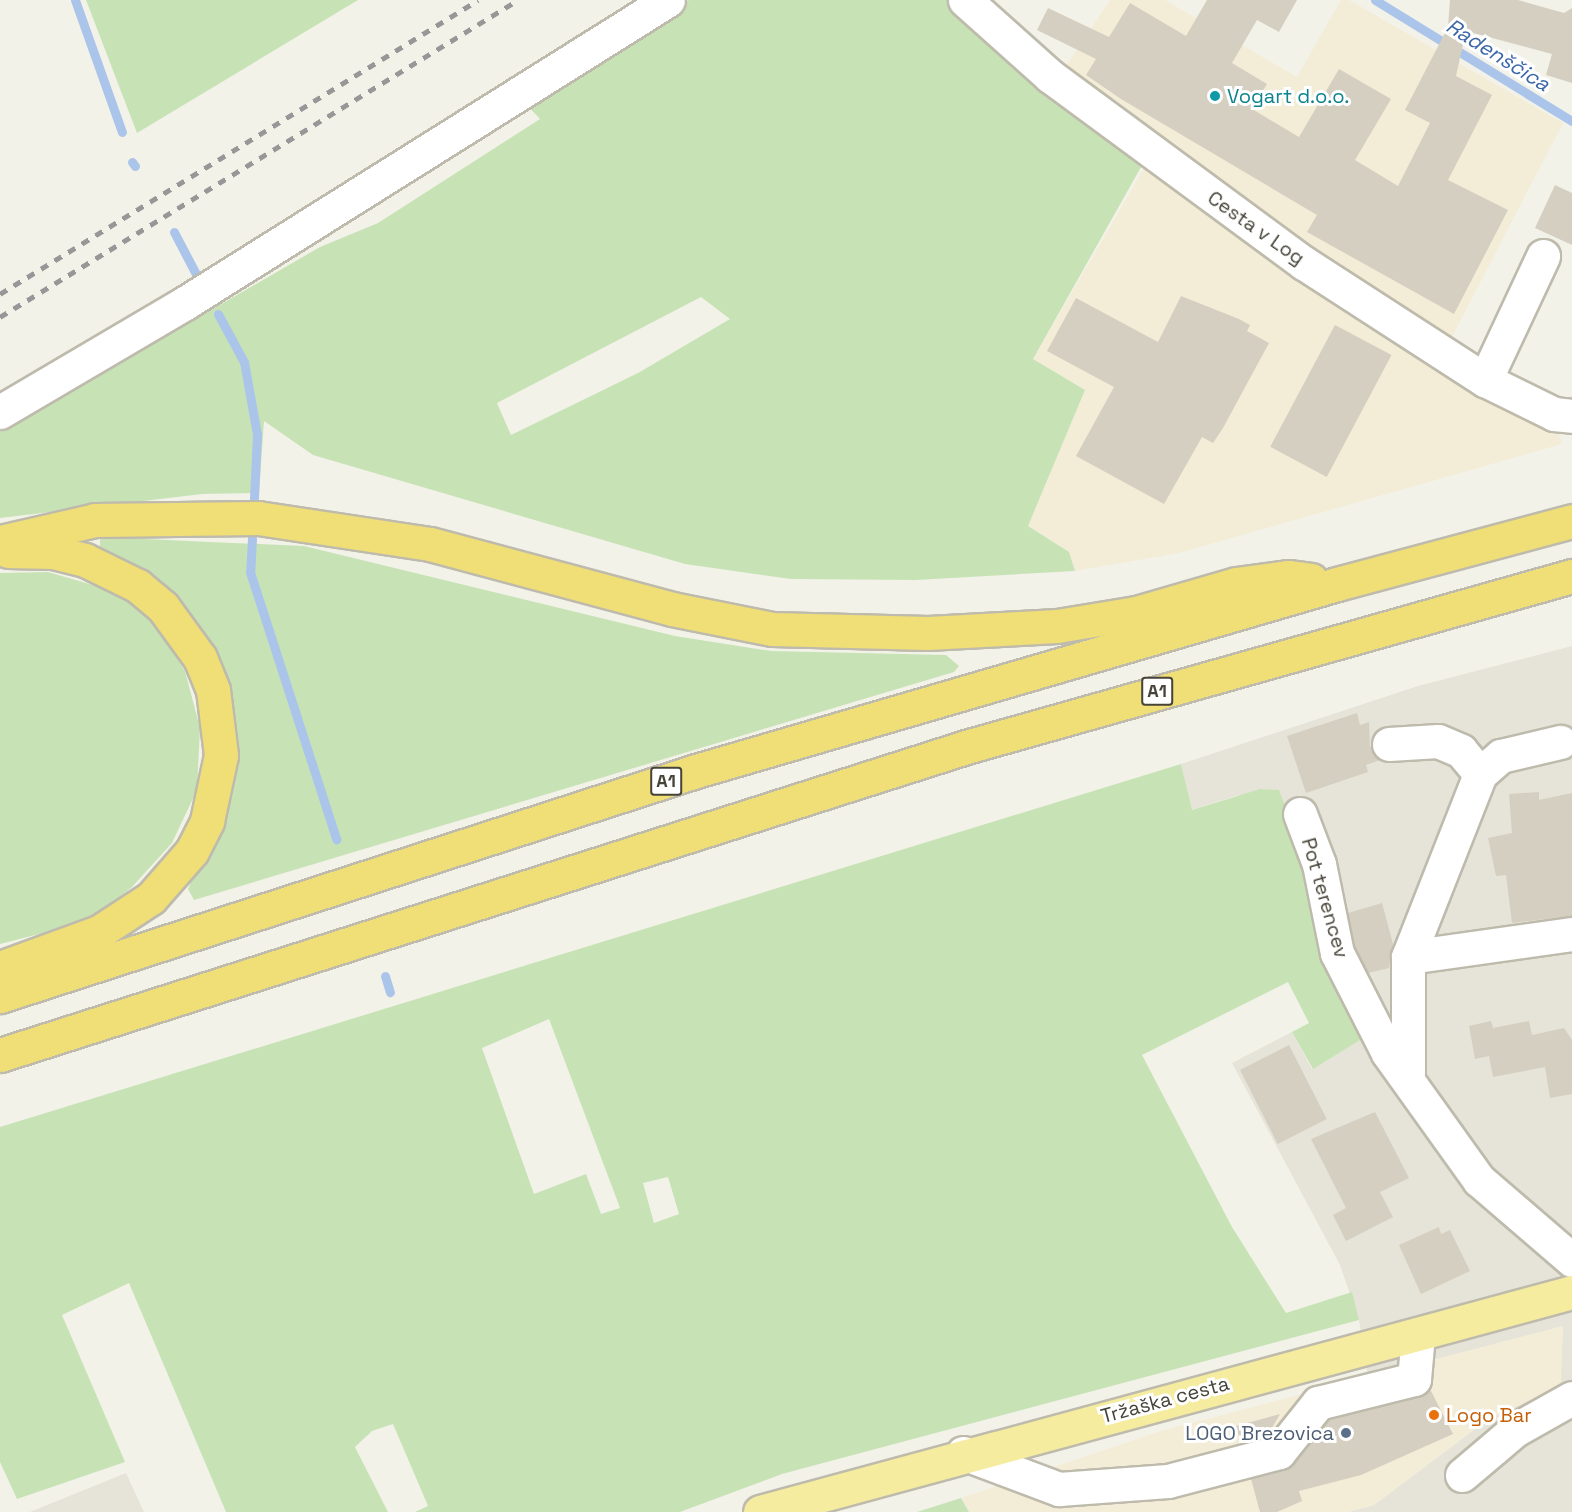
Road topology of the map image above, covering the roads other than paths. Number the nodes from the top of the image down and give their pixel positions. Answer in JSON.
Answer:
{"nodes":[{"id":1,"x":668,"y":0,"type":"edge"},
{"id":2,"x":965,"y":0,"type":"edge"},
{"id":3,"x":1543,"y":256,"type":"dead end"},
{"id":4,"x":1485,"y":380,"type":"junction"},
{"id":5,"x":0,"y":412,"type":"edge"},
{"id":6,"x":1572,"y":416,"type":"edge"},
{"id":7,"x":1572,"y":521,"type":"edge"},
{"id":8,"x":0,"y":542,"type":"edge"},
{"id":9,"x":0,"y":552,"type":"edge"},
{"id":10,"x":1572,"y":576,"type":"edge"},
{"id":11,"x":1337,"y":584,"type":"junction"},
{"id":12,"x":1560,"y":742,"type":"dead end"},
{"id":13,"x":1389,"y":744,"type":"dead end"},
{"id":14,"x":1480,"y":774,"type":"junction"},
{"id":15,"x":1300,"y":814,"type":"dead end"},
{"id":16,"x":1572,"y":934,"type":"edge"},
{"id":17,"x":1408,"y":957,"type":"junction"},
{"id":18,"x":0,"y":968,"type":"edge"},
{"id":19,"x":0,"y":996,"type":"edge"},
{"id":20,"x":0,"y":1055,"type":"edge"},
{"id":21,"x":1408,"y":1072,"type":"junction"},
{"id":22,"x":1572,"y":1260,"type":"edge"},
{"id":23,"x":1572,"y":1292,"type":"edge"},
{"id":24,"x":1418,"y":1334,"type":"junction"},
{"id":25,"x":1572,"y":1398,"type":"edge"},
{"id":26,"x":963,"y":1453,"type":"junction"},
{"id":27,"x":1462,"y":1475,"type":"dead end"},
{"id":28,"x":760,"y":1512,"type":"edge"}],
"edges":[{"from":1,"to":5,"type":"street"},
{"from":2,"to":4,"type":"street","name":"Cesta v Log"},
{"from":3,"to":4,"type":"street"},
{"from":4,"to":6,"type":"street","name":"Cesta v Log"},
{"from":7,"to":11,"type":"highway","number":"A1"},
{"from":8,"to":11,"type":"highway"},
{"from":9,"to":18,"type":"highway"},
{"from":10,"to":20,"type":"highway","number":"A1"},
{"from":11,"to":19,"type":"highway","number":"A1"},
{"from":12,"to":14,"type":"street","name":"Pot terencev"},
{"from":13,"to":14,"type":"street"},
{"from":14,"to":17,"type":"street","name":"Pot terencev"},
{"from":15,"to":21,"type":"street","name":"Pot terencev"},
{"from":16,"to":17,"type":"street"},
{"from":17,"to":21,"type":"street","name":"Pot terencev"},
{"from":21,"to":22,"type":"street","name":"Pot terencev"},
{"from":23,"to":24,"type":"main road","name":"Tržaška cesta"},
{"from":24,"to":26,"type":"main road","name":"Tržaška cesta"},
{"from":24,"to":26,"type":"street"},
{"from":25,"to":27,"type":"street"},
{"from":26,"to":28,"type":"main road","name":"Tržaška cesta"}]}
